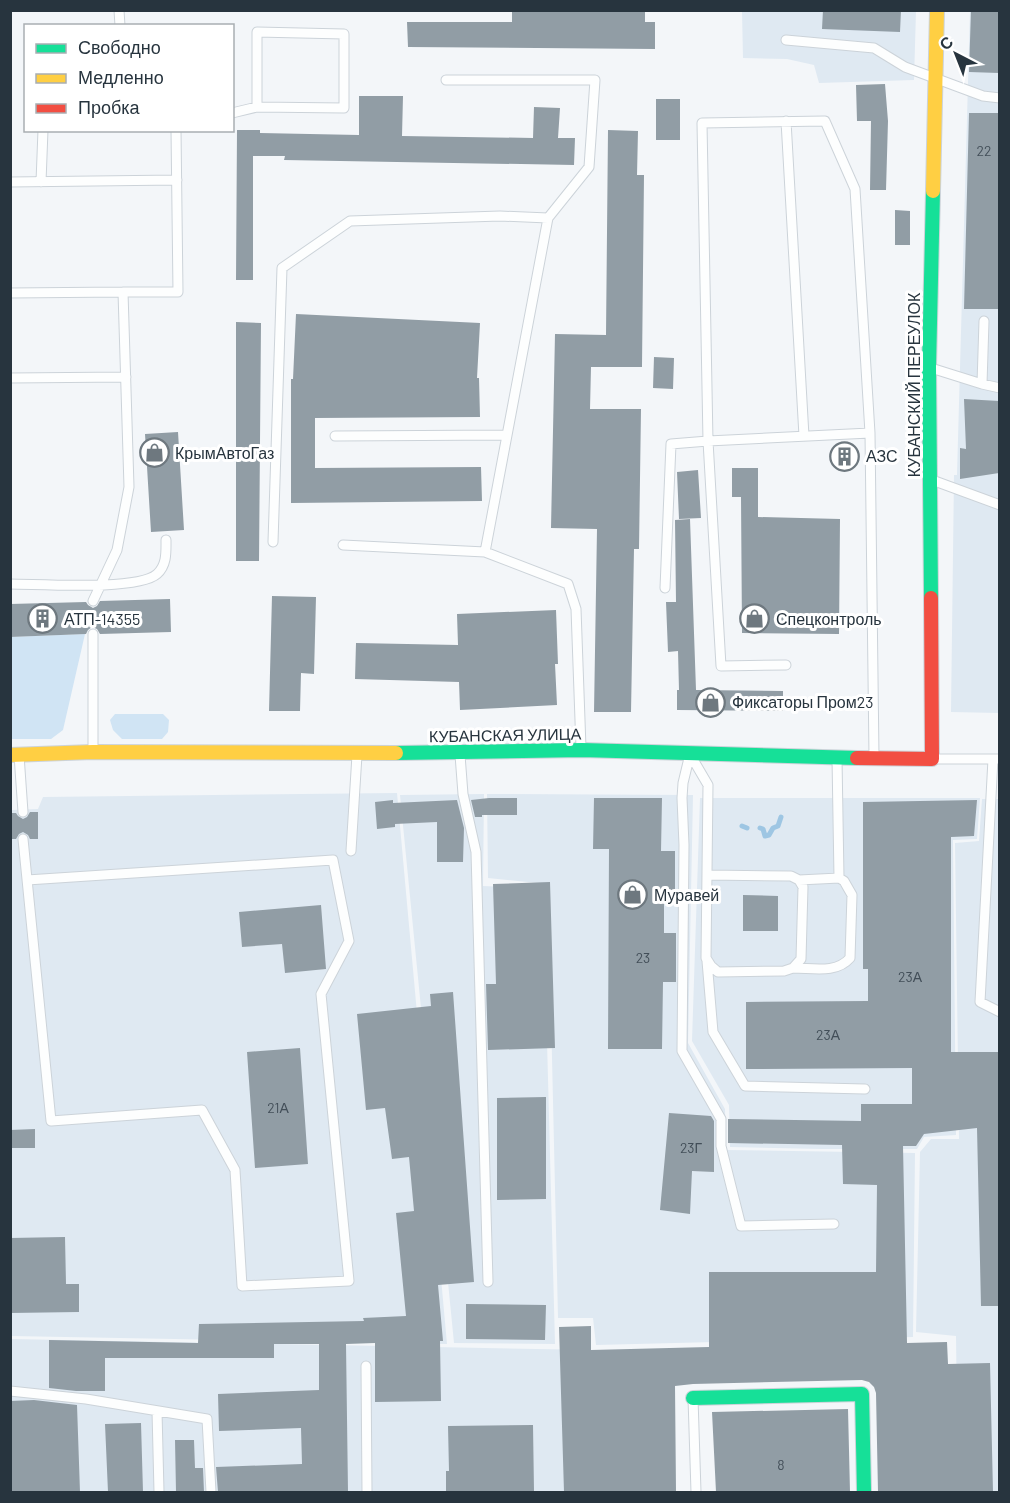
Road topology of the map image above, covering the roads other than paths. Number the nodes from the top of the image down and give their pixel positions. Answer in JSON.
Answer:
{"nodes":[{"id":1,"x":937,"y":10,"type":"edge"},
{"id":2,"x":786,"y":40,"type":"dead end"},
{"id":3,"x":936,"y":78,"type":"junction"},
{"id":4,"x":446,"y":80,"type":"dead end"},
{"id":5,"x":999,"y":98,"type":"edge"},
{"id":6,"x":256,"y":107,"type":"junction"},
{"id":7,"x":234,"y":112,"type":"edge"},
{"id":8,"x":786,"y":121,"type":"junction"},
{"id":9,"x":43,"y":132,"type":"edge"},
{"id":10,"x":176,"y":132,"type":"edge"},
{"id":11,"x":177,"y":180,"type":"junction"},
{"id":12,"x":10,"y":182,"type":"edge"},
{"id":13,"x":41,"y":182,"type":"junction"},
{"id":14,"x":549,"y":218,"type":"junction"},
{"id":15,"x":123,"y":292,"type":"junction"},
{"id":16,"x":10,"y":293,"type":"edge"},
{"id":17,"x":984,"y":321,"type":"dead end"},
{"id":18,"x":929,"y":367,"type":"junction"},
{"id":19,"x":126,"y":377,"type":"junction"},
{"id":20,"x":10,"y":378,"type":"edge"},
{"id":21,"x":982,"y":384,"type":"junction"},
{"id":22,"x":999,"y":388,"type":"edge"},
{"id":23,"x":870,"y":433,"type":"junction"},
{"id":24,"x":507,"y":435,"type":"junction"},
{"id":25,"x":335,"y":436,"type":"dead end"},
{"id":26,"x":804,"y":436,"type":"junction"},
{"id":27,"x":708,"y":441,"type":"junction"},
{"id":28,"x":930,"y":480,"type":"junction"},
{"id":29,"x":999,"y":505,"type":"edge"},
{"id":30,"x":166,"y":540,"type":"dead end"},
{"id":31,"x":273,"y":542,"type":"dead end"},
{"id":32,"x":343,"y":545,"type":"dead end"},
{"id":33,"x":485,"y":552,"type":"junction"},
{"id":34,"x":10,"y":584,"type":"edge"},
{"id":35,"x":101,"y":585,"type":"junction"},
{"id":36,"x":665,"y":588,"type":"dead end"},
{"id":37,"x":93,"y":602,"type":"dead end"},
{"id":38,"x":93,"y":634,"type":"dead end"},
{"id":39,"x":786,"y":665,"type":"dead end"},
{"id":40,"x":582,"y":750,"type":"junction"},
{"id":41,"x":93,"y":752,"type":"junction"},
{"id":42,"x":357,"y":753,"type":"junction"},
{"id":43,"x":460,"y":753,"type":"junction"},
{"id":44,"x":690,"y":754,"type":"junction"},
{"id":45,"x":15,"y":755,"type":"edge"},
{"id":46,"x":837,"y":758,"type":"junction"},
{"id":47,"x":874,"y":758,"type":"junction"},
{"id":48,"x":932,"y":759,"type":"junction"},
{"id":49,"x":996,"y":759,"type":"edge"},
{"id":50,"x":23,"y":813,"type":"dead end"},
{"id":51,"x":23,"y":839,"type":"dead end"},
{"id":52,"x":351,"y":851,"type":"dead end"},
{"id":53,"x":708,"y":875,"type":"junction"},
{"id":54,"x":839,"y":878,"type":"junction"},
{"id":55,"x":27,"y":880,"type":"junction"},
{"id":56,"x":799,"y":880,"type":"junction"},
{"id":57,"x":706,"y":958,"type":"junction"},
{"id":58,"x":793,"y":968,"type":"junction"},
{"id":59,"x":999,"y":1012,"type":"edge"},
{"id":60,"x":865,"y":1089,"type":"dead end"},
{"id":61,"x":834,"y":1224,"type":"dead end"},
{"id":62,"x":488,"y":1282,"type":"dead end"},
{"id":63,"x":366,"y":1366,"type":"dead end"},
{"id":64,"x":10,"y":1391,"type":"edge"},
{"id":65,"x":693,"y":1398,"type":"joint"},
{"id":66,"x":156,"y":1411,"type":"junction"},
{"id":67,"x":159,"y":1492,"type":"edge"},
{"id":68,"x":210,"y":1492,"type":"edge"},
{"id":69,"x":367,"y":1492,"type":"edge"},
{"id":70,"x":696,"y":1492,"type":"edge"},
{"id":71,"x":864,"y":1492,"type":"edge"}],
"edges":[{"from":1,"to":3,"type":"main road","name":"КУБАНСКИЙ ПЕРЕУЛОК"},
{"from":2,"to":3,"type":"lane"},
{"from":3,"to":5,"type":"lane"},
{"from":3,"to":18,"type":"main road","name":"КУБАНСКИЙ ПЕРЕУЛОК"},
{"from":4,"to":14,"type":"lane"},
{"from":6,"to":6,"type":"lane"},
{"from":6,"to":7,"type":"lane"},
{"from":8,"to":23,"type":"lane"},
{"from":8,"to":26,"type":"lane"},
{"from":8,"to":27,"type":"lane"},
{"from":9,"to":13,"type":"lane"},
{"from":10,"to":11,"type":"lane"},
{"from":11,"to":13,"type":"lane"},
{"from":11,"to":15,"type":"lane"},
{"from":12,"to":13,"type":"lane"},
{"from":14,"to":24,"type":"lane"},
{"from":14,"to":31,"type":"lane"},
{"from":15,"to":16,"type":"lane"},
{"from":15,"to":19,"type":"lane"},
{"from":17,"to":21,"type":"lane"},
{"from":18,"to":21,"type":"lane"},
{"from":18,"to":28,"type":"main road","name":"КУБАНСКИЙ ПЕРЕУЛОК"},
{"from":19,"to":20,"type":"lane"},
{"from":19,"to":35,"type":"lane"},
{"from":21,"to":22,"type":"lane"},
{"from":23,"to":26,"type":"lane"},
{"from":23,"to":47,"type":"lane"},
{"from":24,"to":25,"type":"lane"},
{"from":24,"to":33,"type":"lane"},
{"from":26,"to":27,"type":"lane"},
{"from":27,"to":36,"type":"lane"},
{"from":27,"to":39,"type":"lane"},
{"from":28,"to":29,"type":"lane"},
{"from":28,"to":48,"type":"main road","name":"КУБАНСКИЙ ПЕРЕУЛОК"},
{"from":30,"to":35,"type":"lane"},
{"from":32,"to":33,"type":"lane"},
{"from":33,"to":40,"type":"lane"},
{"from":34,"to":35,"type":"lane"},
{"from":35,"to":37,"type":"lane"},
{"from":38,"to":41,"type":"lane"},
{"from":40,"to":43,"type":"main road","name":"КУБАНСКАЯ УЛИЦА"},
{"from":40,"to":44,"type":"main road","name":"КУБАНСКАЯ УЛИЦА"},
{"from":41,"to":42,"type":"main road","name":"КУБАНСКАЯ УЛИЦА"},
{"from":41,"to":45,"type":"main road","name":"КУБАНСКАЯ УЛИЦА"},
{"from":42,"to":43,"type":"main road","name":"КУБАНСКАЯ УЛИЦА"},
{"from":42,"to":52,"type":"lane"},
{"from":43,"to":62,"type":"lane"},
{"from":44,"to":46,"type":"main road","name":"КУБАНСКАЯ УЛИЦА"},
{"from":44,"to":53,"type":"lane"},
{"from":44,"to":61,"type":"lane"},
{"from":45,"to":50,"type":"lane"},
{"from":46,"to":47,"type":"main road","name":"КУБАНСКАЯ УЛИЦА"},
{"from":46,"to":54,"type":"lane"},
{"from":47,"to":48,"type":"main road","name":"КУБАНСКАЯ УЛИЦА"},
{"from":48,"to":49,"type":"lane","name":"КУБАНСКАЯ УЛИЦА"},
{"from":49,"to":59,"type":"lane"},
{"from":51,"to":55,"type":"lane"},
{"from":53,"to":56,"type":"lane"},
{"from":53,"to":57,"type":"lane"},
{"from":54,"to":56,"type":"lane"},
{"from":54,"to":58,"type":"lane"},
{"from":55,"to":55,"type":"lane"},
{"from":56,"to":58,"type":"lane"},
{"from":57,"to":58,"type":"lane"},
{"from":57,"to":60,"type":"lane"},
{"from":63,"to":69,"type":"lane"},
{"from":64,"to":66,"type":"lane"},
{"from":65,"to":70,"type":"lane"},
{"from":65,"to":71,"type":"main road"},
{"from":66,"to":67,"type":"lane"},
{"from":66,"to":68,"type":"lane"}]}
